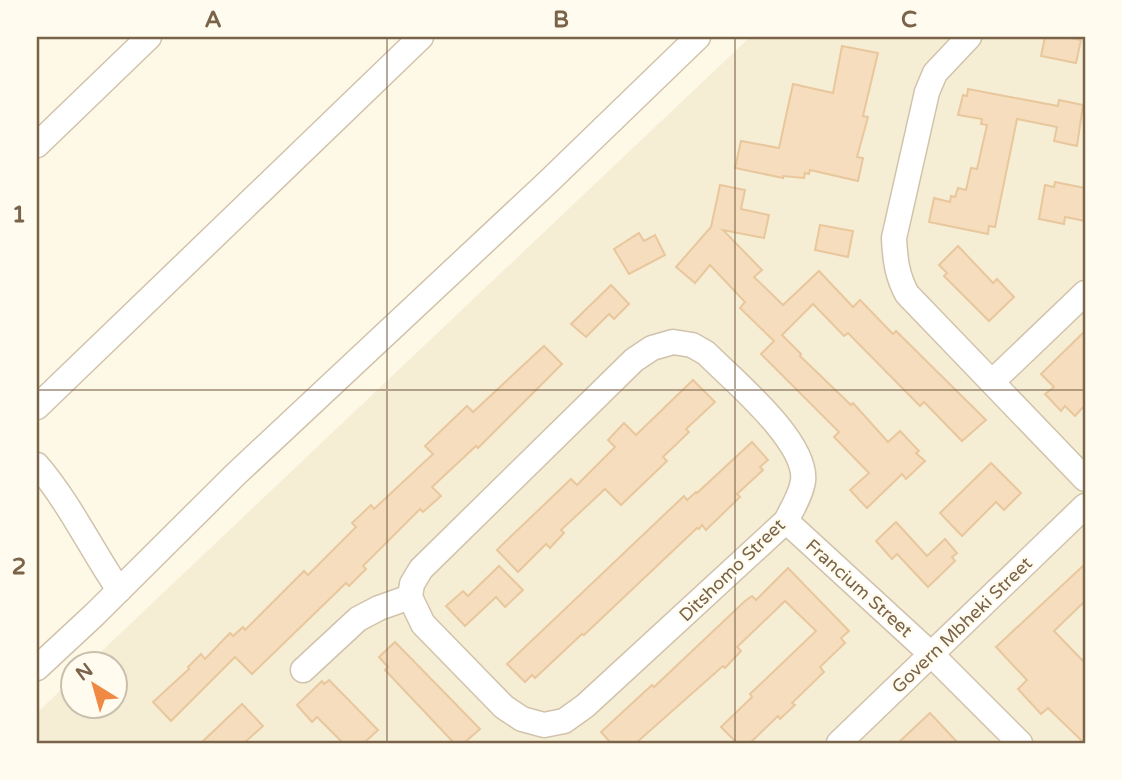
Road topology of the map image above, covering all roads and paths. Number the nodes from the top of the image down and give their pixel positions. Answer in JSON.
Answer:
{"nodes":[{"id":1,"x":149,"y":37,"type":"edge"},
{"id":2,"x":421,"y":37,"type":"edge"},
{"id":3,"x":698,"y":37,"type":"edge"},
{"id":4,"x":969,"y":37,"type":"edge"},
{"id":5,"x":37,"y":145,"type":"edge"},
{"id":6,"x":1085,"y":293,"type":"edge"},
{"id":7,"x":992,"y":382,"type":"junction"},
{"id":8,"x":37,"y":407,"type":"edge"},
{"id":9,"x":37,"y":465,"type":"edge"},
{"id":10,"x":1085,"y":479,"type":"edge"},
{"id":11,"x":1085,"y":506,"type":"edge"},
{"id":12,"x":786,"y":521,"type":"junction"},
{"id":13,"x":119,"y":590,"type":"junction"},
{"id":14,"x":410,"y":597,"type":"junction"},
{"id":15,"x":932,"y":655,"type":"junction"},
{"id":16,"x":37,"y":668,"type":"edge"},
{"id":17,"x":303,"y":670,"type":"dead end"},
{"id":18,"x":839,"y":743,"type":"edge"},
{"id":19,"x":1020,"y":743,"type":"edge"}],
"edges":[{"from":1,"to":5,"type":"street"},
{"from":2,"to":8,"type":"street"},
{"from":3,"to":13,"type":"street"},
{"from":4,"to":7,"type":"street"},
{"from":6,"to":7,"type":"street"},
{"from":7,"to":10,"type":"street"},
{"from":9,"to":13,"type":"street"},
{"from":11,"to":15,"type":"street","name":"Govern Mbheki Street"},
{"from":12,"to":14,"type":"street","name":"Ditshomo Street"},
{"from":12,"to":14,"type":"street","name":"Ditshomo Street"},
{"from":12,"to":15,"type":"street","name":"Francium Street"},
{"from":13,"to":16,"type":"street"},
{"from":14,"to":17,"type":"street"},
{"from":15,"to":18,"type":"street","name":"Govern Mbheki Street"},
{"from":15,"to":19,"type":"street","name":"Francium Street"}]}
